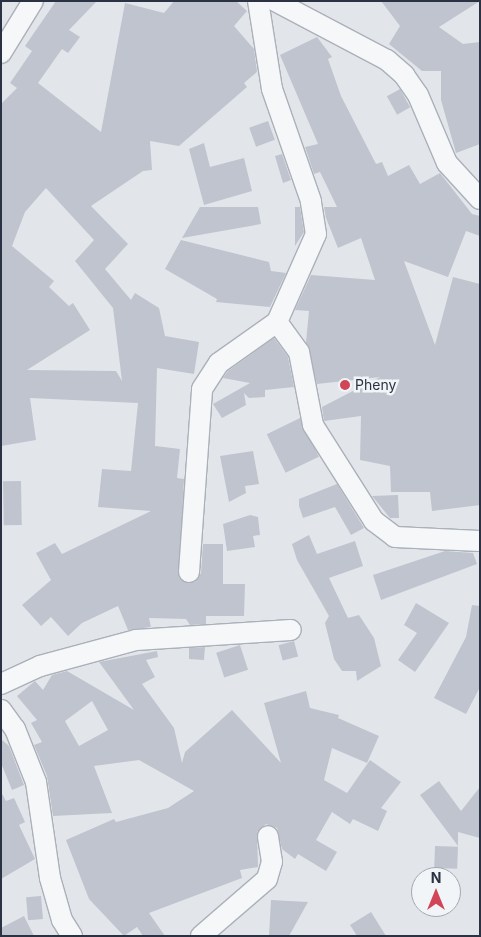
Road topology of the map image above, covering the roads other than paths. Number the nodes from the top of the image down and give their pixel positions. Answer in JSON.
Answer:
{"nodes":[{"id":1,"x":33,"y":1,"type":"edge"},
{"id":2,"x":258,"y":1,"type":"edge"},
{"id":3,"x":275,"y":1,"type":"edge"},
{"id":4,"x":1,"y":53,"type":"edge"},
{"id":5,"x":480,"y":199,"type":"edge"},
{"id":6,"x":277,"y":322,"type":"junction"},
{"id":7,"x":480,"y":541,"type":"edge"},
{"id":8,"x":188,"y":572,"type":"dead end"},
{"id":9,"x":290,"y":630,"type":"dead end"},
{"id":10,"x":1,"y":684,"type":"edge"},
{"id":11,"x":1,"y":710,"type":"edge"},
{"id":12,"x":268,"y":836,"type":"dead end"},
{"id":13,"x":72,"y":936,"type":"edge"},
{"id":14,"x":201,"y":936,"type":"edge"}],
"edges":[{"from":1,"to":4,"type":"street"},
{"from":2,"to":6,"type":"street"},
{"from":3,"to":5,"type":"street"},
{"from":6,"to":7,"type":"street"},
{"from":6,"to":8,"type":"street"},
{"from":9,"to":10,"type":"street"},
{"from":11,"to":13,"type":"street"},
{"from":12,"to":14,"type":"street"}]}
